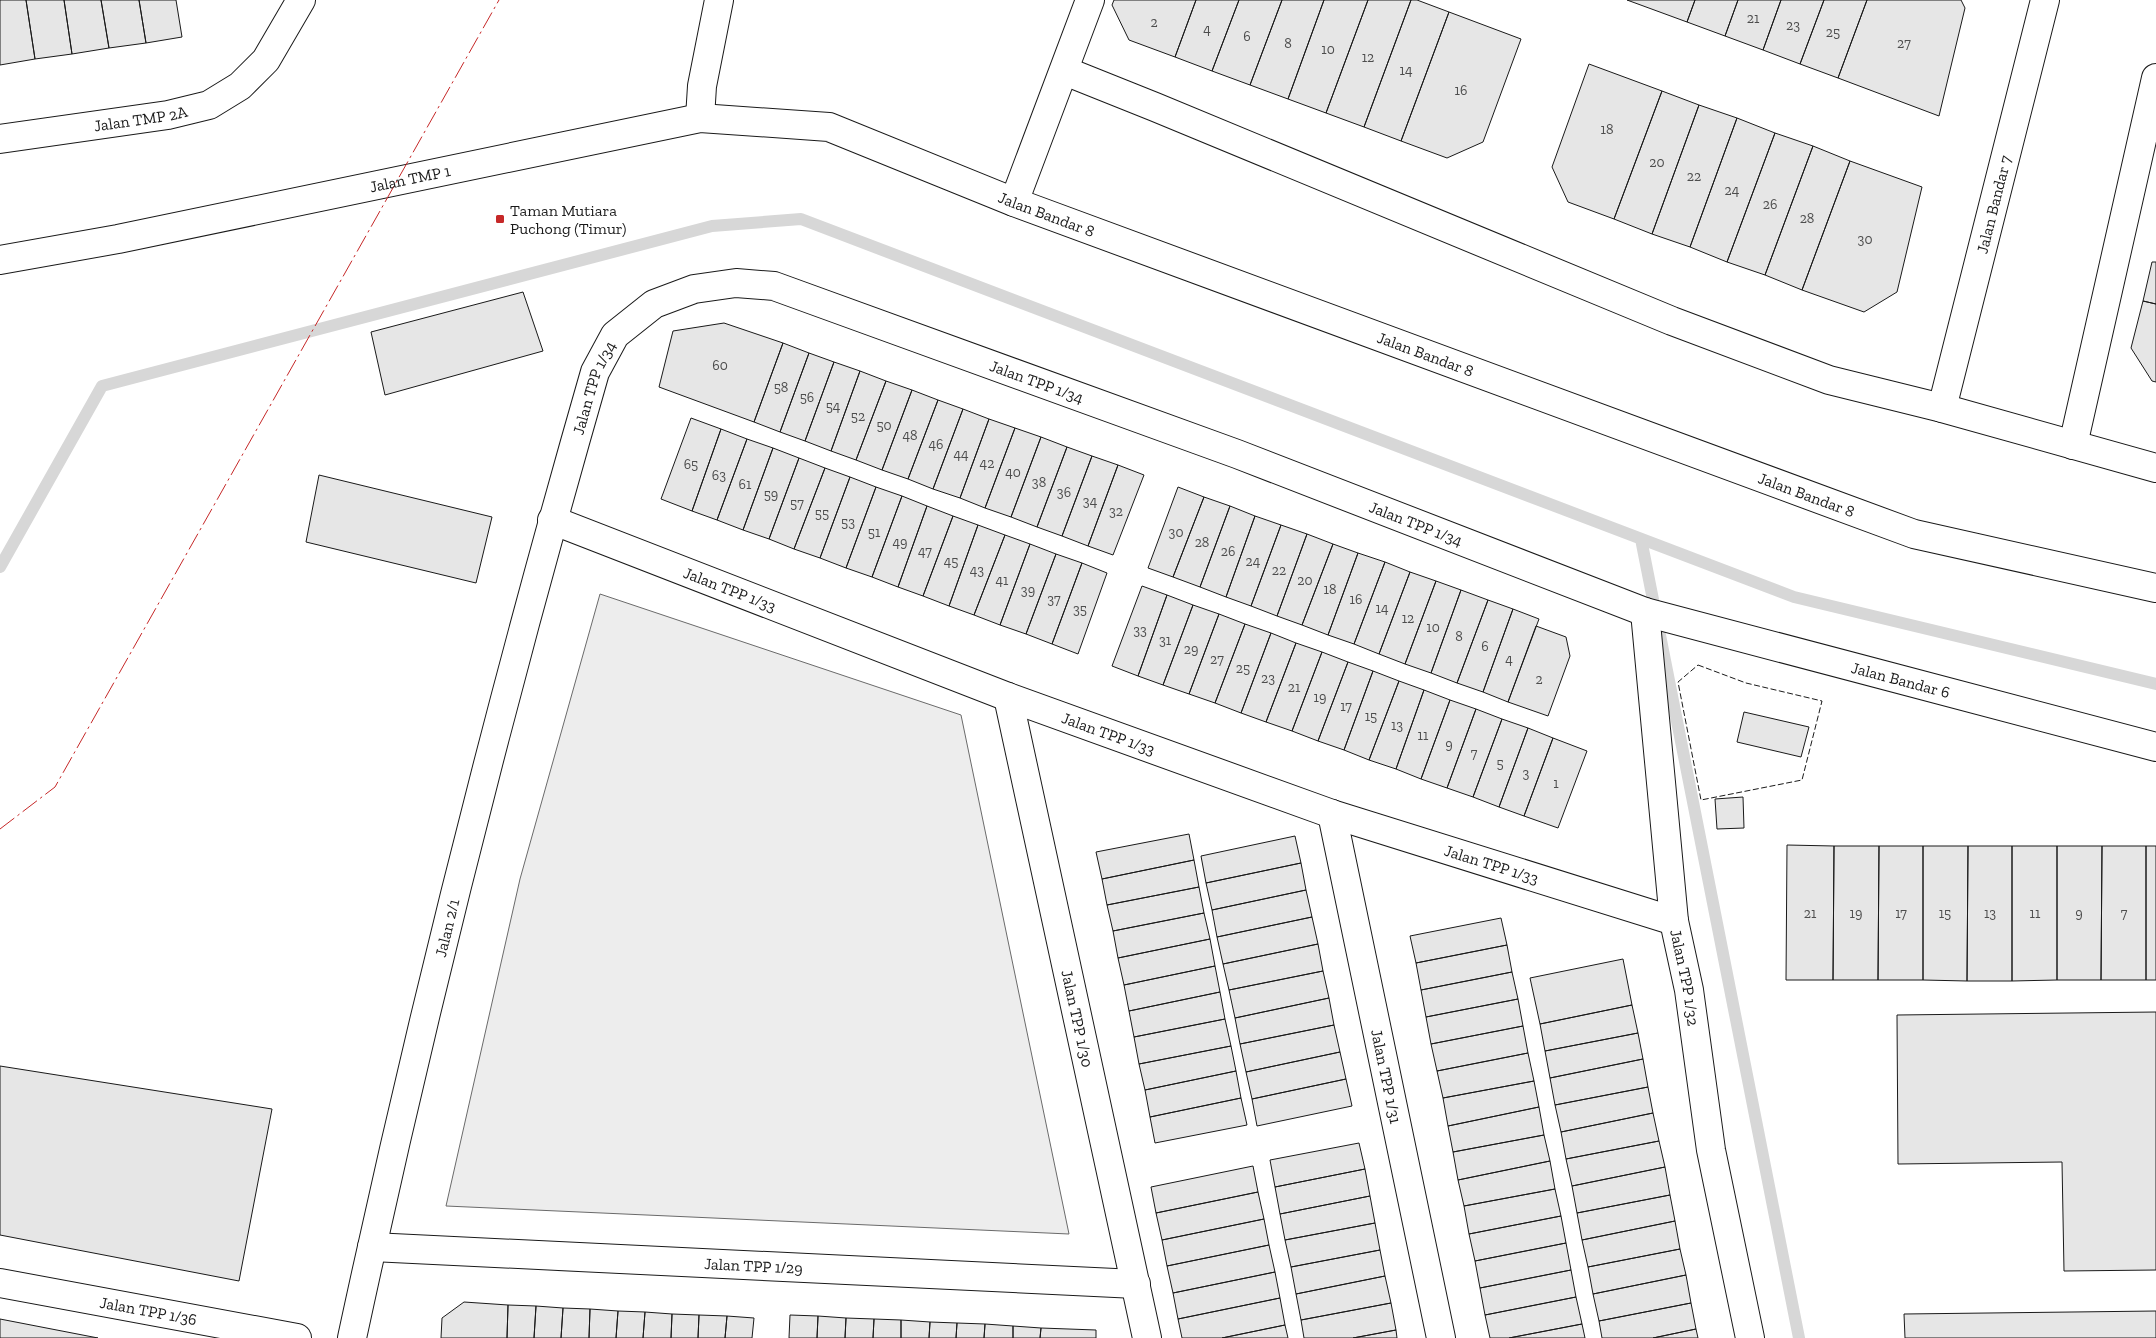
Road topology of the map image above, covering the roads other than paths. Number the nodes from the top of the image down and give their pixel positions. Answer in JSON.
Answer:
{"nodes":[{"id":1,"x":302,"y":0,"type":"edge"},
{"id":2,"x":719,"y":0,"type":"edge"},
{"id":3,"x":1090,"y":0,"type":"edge"},
{"id":4,"x":2045,"y":0,"type":"edge"},
{"id":5,"x":1065,"y":71,"type":"junction"},
{"id":6,"x":2156,"y":78,"type":"edge"},
{"id":7,"x":700,"y":118,"type":"junction"},
{"id":8,"x":0,"y":140,"type":"edge"},
{"id":9,"x":1014,"y":202,"type":"junction"},
{"id":10,"x":0,"y":260,"type":"edge"},
{"id":11,"x":1942,"y":408,"type":"junction"},
{"id":12,"x":2073,"y":445,"type":"junction"},
{"id":13,"x":2156,"y":468,"type":"edge"},
{"id":14,"x":552,"y":520,"type":"junction"},
{"id":15,"x":2156,"y":588,"type":"edge"},
{"id":16,"x":1645,"y":612,"type":"junction"},
{"id":17,"x":1008,"y":698,"type":"junction"},
{"id":18,"x":2156,"y":746,"type":"edge"},
{"id":19,"x":1332,"y":814,"type":"junction"},
{"id":20,"x":1674,"y":921,"type":"junction"},
{"id":21,"x":372,"y":1247,"type":"junction"},
{"id":22,"x":0,"y":1283,"type":"edge"},
{"id":23,"x":1136,"y":1284,"type":"junction"},
{"id":24,"x":296,"y":1338,"type":"edge"},
{"id":25,"x":352,"y":1338,"type":"edge"},
{"id":26,"x":1148,"y":1338,"type":"edge"},
{"id":27,"x":1441,"y":1338,"type":"edge"},
{"id":28,"x":1750,"y":1338,"type":"edge"}],
"edges":[{"from":1,"to":8,"type":"street","name":"Jalan TMP 2A"},
{"from":2,"to":7,"type":"street"},
{"from":3,"to":5,"type":"street"},
{"from":4,"to":11,"type":"street","name":"Jalan Bandar 7"},
{"from":5,"to":9,"type":"street"},
{"from":5,"to":11,"type":"street"},
{"from":6,"to":12,"type":"street"},
{"from":7,"to":9,"type":"street","name":"Jalan Bandar 8"},
{"from":7,"to":10,"type":"street","name":"Jalan TMP 1"},
{"from":9,"to":15,"type":"street","name":"Jalan Bandar 8"},
{"from":11,"to":12,"type":"street"},
{"from":12,"to":13,"type":"street"},
{"from":14,"to":16,"type":"street","name":"Jalan TPP 1/34"},
{"from":14,"to":17,"type":"street","name":"Jalan TPP 1/33"},
{"from":14,"to":21,"type":"street","name":"Jalan 2/1"},
{"from":16,"to":18,"type":"street","name":"Jalan Bandar 6"},
{"from":16,"to":20,"type":"street","name":"Jalan TPP 1/32"},
{"from":17,"to":19,"type":"street","name":"Jalan TPP 1/33"},
{"from":17,"to":23,"type":"street","name":"Jalan TPP 1/30"},
{"from":19,"to":20,"type":"street","name":"Jalan TPP 1/33"},
{"from":19,"to":27,"type":"street","name":"Jalan TPP 1/31"},
{"from":20,"to":28,"type":"street","name":"Jalan TPP 1/32"},
{"from":21,"to":23,"type":"street","name":"Jalan TPP 1/29"},
{"from":21,"to":25,"type":"street","name":"Jalan 2/1"},
{"from":22,"to":24,"type":"street","name":"Jalan TPP 1/36"},
{"from":23,"to":26,"type":"street","name":"Jalan TPP 1/30"}]}
